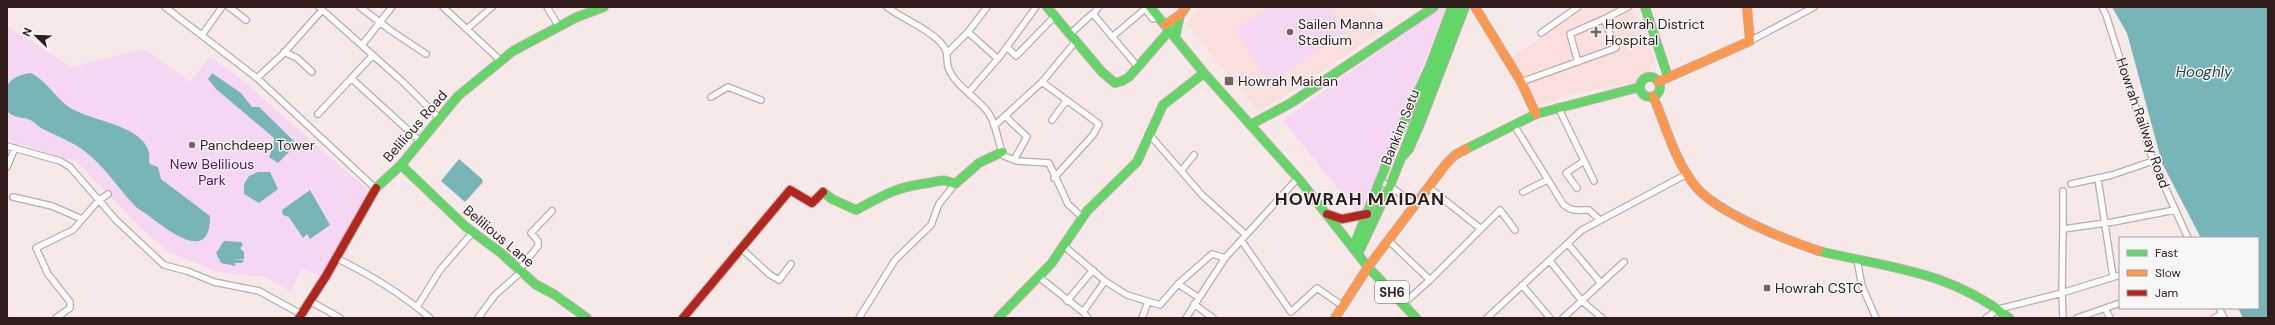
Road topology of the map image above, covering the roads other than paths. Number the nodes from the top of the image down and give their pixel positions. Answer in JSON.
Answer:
{"nodes":[{"id":1,"x":165,"y":7,"type":"edge"},
{"id":2,"x":222,"y":7,"type":"edge"},
{"id":3,"x":229,"y":7,"type":"edge"},
{"id":4,"x":360,"y":7,"type":"edge"},
{"id":5,"x":392,"y":7,"type":"edge"},
{"id":6,"x":443,"y":7,"type":"edge"},
{"id":7,"x":492,"y":7,"type":"edge"},
{"id":8,"x":547,"y":7,"type":"edge"},
{"id":9,"x":604,"y":7,"type":"edge"},
{"id":10,"x":886,"y":7,"type":"edge"},
{"id":11,"x":988,"y":7,"type":"edge"},
{"id":12,"x":1036,"y":7,"type":"edge"},
{"id":13,"x":1047,"y":7,"type":"edge"},
{"id":14,"x":1099,"y":7,"type":"edge"},
{"id":15,"x":1186,"y":7,"type":"edge"},
{"id":16,"x":1434,"y":7,"type":"edge"},
{"id":17,"x":1452,"y":7,"type":"edge"},
{"id":18,"x":1461,"y":7,"type":"edge"},
{"id":19,"x":1465,"y":7,"type":"edge"},
{"id":20,"x":1475,"y":7,"type":"edge"},
{"id":21,"x":1578,"y":7,"type":"edge"},
{"id":22,"x":1628,"y":7,"type":"edge"},
{"id":23,"x":1645,"y":7,"type":"edge"},
{"id":24,"x":1747,"y":7,"type":"edge"},
{"id":25,"x":1814,"y":7,"type":"edge"},
{"id":26,"x":2102,"y":7,"type":"edge"},
{"id":27,"x":320,"y":8,"type":"edge"},
{"id":28,"x":1146,"y":8,"type":"edge"},
{"id":29,"x":1092,"y":14,"type":"dead end"},
{"id":30,"x":1180,"y":15,"type":"junction"},
{"id":31,"x":1055,"y":16,"type":"junction"},
{"id":32,"x":1604,"y":19,"type":"junction"},
{"id":33,"x":246,"y":20,"type":"dead end"},
{"id":34,"x":380,"y":22,"type":"junction"},
{"id":35,"x":559,"y":26,"type":"junction"},
{"id":36,"x":1167,"y":28,"type":"junction"},
{"id":37,"x":467,"y":29,"type":"junction"},
{"id":38,"x":968,"y":32,"type":"junction"},
{"id":39,"x":1541,"y":33,"type":"dead end"},
{"id":40,"x":1070,"y":34,"type":"junction"},
{"id":41,"x":202,"y":35,"type":"junction"},
{"id":42,"x":1112,"y":37,"type":"junction"},
{"id":43,"x":1175,"y":38,"type":"junction"},
{"id":44,"x":1076,"y":41,"type":"junction"},
{"id":45,"x":362,"y":45,"type":"junction"},
{"id":46,"x":1742,"y":45,"type":"junction"},
{"id":47,"x":1007,"y":47,"type":"junction"},
{"id":48,"x":284,"y":52,"type":"junction"},
{"id":49,"x":948,"y":52,"type":"junction"},
{"id":50,"x":426,"y":54,"type":"dead end"},
{"id":51,"x":373,"y":55,"type":"junction"},
{"id":52,"x":998,"y":58,"type":"junction"},
{"id":53,"x":501,"y":61,"type":"junction"},
{"id":54,"x":1578,"y":62,"type":"junction"},
{"id":55,"x":1138,"y":66,"type":"junction"},
{"id":56,"x":312,"y":72,"type":"dead end"},
{"id":57,"x":1204,"y":73,"type":"junction"},
{"id":58,"x":1668,"y":77,"type":"junction"},
{"id":59,"x":257,"y":78,"type":"junction"},
{"id":60,"x":351,"y":78,"type":"junction"},
{"id":61,"x":1042,"y":82,"type":"junction"},
{"id":62,"x":1520,"y":82,"type":"junction"},
{"id":63,"x":1658,"y":82,"type":"junction"},
{"id":64,"x":1640,"y":87,"type":"junction"},
{"id":65,"x":969,"y":92,"type":"junction"},
{"id":66,"x":1653,"y":96,"type":"junction"},
{"id":67,"x":711,"y":97,"type":"dead end"},
{"id":68,"x":760,"y":100,"type":"dead end"},
{"id":69,"x":1066,"y":101,"type":"junction"},
{"id":70,"x":1558,"y":107,"type":"junction"},
{"id":71,"x":318,"y":114,"type":"dead end"},
{"id":72,"x":1536,"y":114,"type":"junction"},
{"id":73,"x":1004,"y":116,"type":"junction"},
{"id":74,"x":440,"y":119,"type":"junction"},
{"id":75,"x":1052,"y":120,"type":"dead end"},
{"id":76,"x":1250,"y":125,"type":"junction"},
{"id":77,"x":1514,"y":125,"type":"junction"},
{"id":78,"x":994,"y":126,"type":"junction"},
{"id":79,"x":1149,"y":134,"type":"junction"},
{"id":80,"x":421,"y":142,"type":"junction"},
{"id":81,"x":7,"y":146,"type":"edge"},
{"id":82,"x":15,"y":148,"type":"junction"},
{"id":83,"x":1002,"y":152,"type":"junction"},
{"id":84,"x":1194,"y":155,"type":"dead end"},
{"id":85,"x":1402,"y":157,"type":"junction"},
{"id":86,"x":1014,"y":160,"type":"junction"},
{"id":87,"x":1584,"y":161,"type":"junction"},
{"id":88,"x":2153,"y":161,"type":"junction"},
{"id":89,"x":402,"y":164,"type":"junction"},
{"id":90,"x":7,"y":167,"type":"edge"},
{"id":91,"x":1181,"y":171,"type":"junction"},
{"id":92,"x":1686,"y":174,"type":"junction"},
{"id":93,"x":1054,"y":178,"type":"junction"},
{"id":94,"x":1298,"y":178,"type":"junction"},
{"id":95,"x":2098,"y":179,"type":"junction"},
{"id":96,"x":1547,"y":180,"type":"junction"},
{"id":97,"x":1594,"y":181,"type":"dead end"},
{"id":98,"x":1381,"y":182,"type":"junction"},
{"id":99,"x":955,"y":184,"type":"junction"},
{"id":100,"x":2071,"y":184,"type":"dead end"},
{"id":101,"x":1390,"y":186,"type":"junction"},
{"id":102,"x":1428,"y":187,"type":"junction"},
{"id":103,"x":375,"y":188,"type":"junction"},
{"id":104,"x":1577,"y":188,"type":"dead end"},
{"id":105,"x":2063,"y":191,"type":"dead end"},
{"id":106,"x":1523,"y":192,"type":"dead end"},
{"id":107,"x":108,"y":194,"type":"dead end"},
{"id":108,"x":13,"y":197,"type":"dead end"},
{"id":109,"x":98,"y":201,"type":"junction"},
{"id":110,"x":1414,"y":205,"type":"junction"},
{"id":111,"x":552,"y":210,"type":"dead end"},
{"id":112,"x":2175,"y":210,"type":"junction"},
{"id":113,"x":1326,"y":213,"type":"junction"},
{"id":114,"x":1367,"y":214,"type":"junction"},
{"id":115,"x":1083,"y":218,"type":"junction"},
{"id":116,"x":82,"y":219,"type":"junction"},
{"id":117,"x":1600,"y":220,"type":"junction"},
{"id":118,"x":2105,"y":223,"type":"junction"},
{"id":119,"x":1481,"y":229,"type":"junction"},
{"id":120,"x":2063,"y":229,"type":"junction"},
{"id":121,"x":1515,"y":230,"type":"dead end"},
{"id":122,"x":473,"y":232,"type":"junction"},
{"id":123,"x":1245,"y":234,"type":"junction"},
{"id":124,"x":2188,"y":237,"type":"edge"},
{"id":125,"x":1241,"y":240,"type":"junction"},
{"id":126,"x":1388,"y":240,"type":"junction"},
{"id":127,"x":1568,"y":244,"type":"junction"},
{"id":128,"x":1064,"y":246,"type":"junction"},
{"id":129,"x":742,"y":249,"type":"junction"},
{"id":130,"x":1356,"y":251,"type":"junction"},
{"id":131,"x":336,"y":258,"type":"junction"},
{"id":132,"x":1225,"y":258,"type":"junction"},
{"id":133,"x":1857,"y":260,"type":"junction"},
{"id":134,"x":1550,"y":261,"type":"junction"},
{"id":135,"x":1624,"y":262,"type":"dead end"},
{"id":136,"x":791,"y":264,"type":"dead end"},
{"id":137,"x":1368,"y":267,"type":"junction"},
{"id":138,"x":1093,"y":270,"type":"junction"},
{"id":139,"x":520,"y":271,"type":"junction"},
{"id":140,"x":2119,"y":275,"type":"edge"},
{"id":141,"x":1039,"y":277,"type":"junction"},
{"id":142,"x":2113,"y":277,"type":"junction"},
{"id":143,"x":1430,"y":280,"type":"junction"},
{"id":144,"x":1105,"y":281,"type":"junction"},
{"id":145,"x":1600,"y":282,"type":"junction"},
{"id":146,"x":1178,"y":284,"type":"junction"},
{"id":147,"x":1522,"y":285,"type":"junction"},
{"id":148,"x":2062,"y":293,"type":"junction"},
{"id":149,"x":1198,"y":297,"type":"junction"},
{"id":150,"x":310,"y":301,"type":"junction"},
{"id":151,"x":1067,"y":301,"type":"junction"},
{"id":152,"x":1582,"y":301,"type":"junction"},
{"id":153,"x":1148,"y":302,"type":"junction"},
{"id":154,"x":2119,"y":303,"type":"edge"},
{"id":155,"x":1194,"y":304,"type":"junction"},
{"id":156,"x":1403,"y":304,"type":"junction"},
{"id":157,"x":1343,"y":306,"type":"junction"},
{"id":158,"x":417,"y":307,"type":"junction"},
{"id":159,"x":2106,"y":308,"type":"junction"},
{"id":160,"x":1999,"y":309,"type":"junction"},
{"id":161,"x":1083,"y":312,"type":"junction"},
{"id":162,"x":300,"y":316,"type":"edge"},
{"id":163,"x":2223,"y":316,"type":"edge"},
{"id":164,"x":56,"y":318,"type":"edge"},
{"id":165,"x":340,"y":318,"type":"edge"},
{"id":166,"x":430,"y":318,"type":"edge"},
{"id":167,"x":478,"y":318,"type":"edge"},
{"id":168,"x":587,"y":318,"type":"edge"},
{"id":169,"x":682,"y":318,"type":"edge"},
{"id":170,"x":859,"y":318,"type":"edge"},
{"id":171,"x":998,"y":318,"type":"edge"},
{"id":172,"x":1088,"y":318,"type":"edge"},
{"id":173,"x":1142,"y":318,"type":"edge"},
{"id":174,"x":1186,"y":318,"type":"edge"},
{"id":175,"x":1213,"y":318,"type":"edge"},
{"id":176,"x":1335,"y":318,"type":"edge"},
{"id":177,"x":1416,"y":318,"type":"edge"},
{"id":178,"x":1488,"y":318,"type":"edge"},
{"id":179,"x":1550,"y":318,"type":"edge"},
{"id":180,"x":1563,"y":318,"type":"edge"},
{"id":181,"x":1602,"y":318,"type":"edge"},
{"id":182,"x":1876,"y":318,"type":"edge"},
{"id":183,"x":1986,"y":318,"type":"edge"},
{"id":184,"x":2009,"y":318,"type":"edge"},
{"id":185,"x":2063,"y":318,"type":"edge"},
{"id":186,"x":2076,"y":318,"type":"edge"},
{"id":187,"x":2110,"y":318,"type":"edge"},
{"id":188,"x":2214,"y":318,"type":"edge"}],
"edges":[{"from":1,"to":41,"type":"street"},
{"from":2,"to":41,"type":"street"},
{"from":3,"to":33,"type":"street"},
{"from":4,"to":34,"type":"street"},
{"from":5,"to":34,"type":"street"},
{"from":6,"to":37,"type":"street"},
{"from":7,"to":37,"type":"street"},
{"from":8,"to":35,"type":"street"},
{"from":9,"to":35,"type":"main road","name":"Belilious Road"},
{"from":10,"to":49,"type":"street"},
{"from":11,"to":38,"type":"street"},
{"from":12,"to":47,"type":"street"},
{"from":13,"to":31,"type":"main road"},
{"from":14,"to":42,"type":"street"},
{"from":15,"to":30,"type":"main road"},
{"from":16,"to":76,"type":"main road"},
{"from":17,"to":98,"type":"main road","name":"Bankim Setu"},
{"from":18,"to":85,"type":"main road","name":"Bankim Setu"},
{"from":19,"to":85,"type":"main road"},
{"from":20,"to":62,"type":"main road"},
{"from":21,"to":39,"type":"street"},
{"from":22,"to":32,"type":"street"},
{"from":23,"to":58,"type":"main road"},
{"from":24,"to":46,"type":"main road"},
{"from":25,"to":46,"type":"street"},
{"from":26,"to":88,"type":"street","name":"Howrah Railway Road"},
{"from":27,"to":45,"type":"street"},
{"from":27,"to":48,"type":"street"},
{"from":28,"to":36,"type":"main road","number":"SH6"},
{"from":28,"to":42,"type":"street"},
{"from":29,"to":40,"type":"street"},
{"from":30,"to":36,"type":"main road"},
{"from":30,"to":43,"type":"main road"},
{"from":31,"to":40,"type":"main road"},
{"from":31,"to":47,"type":"street"},
{"from":32,"to":54,"type":"street"},
{"from":32,"to":54,"type":"street"},
{"from":34,"to":45,"type":"street"},
{"from":34,"to":50,"type":"street"},
{"from":35,"to":53,"type":"main road","name":"Belilious Road"},
{"from":36,"to":43,"type":"main road","number":"SH6"},
{"from":36,"to":55,"type":"main road"},
{"from":37,"to":53,"type":"street"},
{"from":38,"to":49,"type":"street"},
{"from":38,"to":52,"type":"street"},
{"from":40,"to":44,"type":"main road"},
{"from":41,"to":59,"type":"street"},
{"from":42,"to":55,"type":"street"},
{"from":43,"to":57,"type":"main road","number":"SH6"},
{"from":44,"to":55,"type":"main road"},
{"from":44,"to":61,"type":"street"},
{"from":45,"to":51,"type":"street"},
{"from":46,"to":58,"type":"main road"},
{"from":47,"to":52,"type":"street"},
{"from":48,"to":56,"type":"street"},
{"from":48,"to":59,"type":"street"},
{"from":49,"to":65,"type":"street"},
{"from":51,"to":60,"type":"street"},
{"from":51,"to":74,"type":"street"},
{"from":52,"to":65,"type":"street"},
{"from":53,"to":74,"type":"main road","name":"Belilious Road"},
{"from":54,"to":62,"type":"street"},
{"from":57,"to":76,"type":"main road","number":"SH6"},
{"from":57,"to":79,"type":"main road"},
{"from":58,"to":63,"type":"main road"},
{"from":59,"to":103,"type":"street"},
{"from":60,"to":71,"type":"street"},
{"from":60,"to":80,"type":"street"},
{"from":61,"to":69,"type":"street"},
{"from":61,"to":73,"type":"street"},
{"from":62,"to":72,"type":"main road"},
{"from":63,"to":64,"type":"main road"},
{"from":63,"to":66,"type":"main road"},
{"from":64,"to":66,"type":"main road"},
{"from":64,"to":70,"type":"main road"},
{"from":65,"to":78,"type":"street"},
{"from":66,"to":92,"type":"main road"},
{"from":67,"to":68,"type":"street"},
{"from":69,"to":75,"type":"street"},
{"from":69,"to":93,"type":"street"},
{"from":70,"to":72,"type":"main road"},
{"from":70,"to":87,"type":"street"},
{"from":72,"to":77,"type":"main road"},
{"from":73,"to":78,"type":"street"},
{"from":73,"to":86,"type":"street"},
{"from":74,"to":80,"type":"main road","name":"Belilious Road"},
{"from":76,"to":94,"type":"main road","number":"SH6"},
{"from":77,"to":96,"type":"street"},
{"from":77,"to":102,"type":"main road"},
{"from":78,"to":83,"type":"street"},
{"from":79,"to":91,"type":"street"},
{"from":79,"to":115,"type":"main road"},
{"from":80,"to":89,"type":"main road","name":"Belilious Road"},
{"from":81,"to":82,"type":"street"},
{"from":82,"to":90,"type":"street"},
{"from":82,"to":109,"type":"street"},
{"from":83,"to":86,"type":"street"},
{"from":83,"to":99,"type":"main road"},
{"from":84,"to":91,"type":"street"},
{"from":85,"to":101,"type":"main road","name":"Bankim Setu"},
{"from":86,"to":93,"type":"street"},
{"from":87,"to":97,"type":"street"},
{"from":87,"to":104,"type":"street"},
{"from":88,"to":95,"type":"street"},
{"from":88,"to":112,"type":"street","name":"Howrah Railway Road"},
{"from":89,"to":103,"type":"main road","name":"Belilious Road"},
{"from":89,"to":122,"type":"main road","name":"Belilious Lane"},
{"from":91,"to":123,"type":"street"},
{"from":92,"to":117,"type":"street"},
{"from":92,"to":133,"type":"main road"},
{"from":93,"to":115,"type":"street"},
{"from":94,"to":113,"type":"main road","number":"SH6"},
{"from":94,"to":123,"type":"street"},
{"from":95,"to":100,"type":"street"},
{"from":95,"to":118,"type":"street"},
{"from":96,"to":106,"type":"street"},
{"from":96,"to":117,"type":"street"},
{"from":98,"to":101,"type":"street"},
{"from":98,"to":114,"type":"main road","name":"Bankim Setu"},
{"from":99,"to":129,"type":"main road"},
{"from":99,"to":170,"type":"street"},
{"from":101,"to":110,"type":"street"},
{"from":101,"to":130,"type":"main road","name":"Bankim Setu"},
{"from":102,"to":110,"type":"main road"},
{"from":102,"to":119,"type":"street"},
{"from":103,"to":131,"type":"main road","name":"Belilious Road"},
{"from":105,"to":120,"type":"street"},
{"from":107,"to":109,"type":"street"},
{"from":108,"to":116,"type":"street"},
{"from":109,"to":116,"type":"street"},
{"from":109,"to":162,"type":"street"},
{"from":110,"to":126,"type":"main road"},
{"from":111,"to":139,"type":"street"},
{"from":112,"to":118,"type":"street"},
{"from":112,"to":124,"type":"street","name":"Howrah Railway Road"},
{"from":113,"to":114,"type":"main road"},
{"from":113,"to":130,"type":"main road","number":"SH6"},
{"from":114,"to":130,"type":"main road","name":"Bankim Setu"},
{"from":115,"to":128,"type":"main road"},
{"from":116,"to":164,"type":"street"},
{"from":117,"to":127,"type":"street"},
{"from":118,"to":120,"type":"street"},
{"from":118,"to":142,"type":"street"},
{"from":119,"to":121,"type":"street"},
{"from":119,"to":143,"type":"street"},
{"from":120,"to":148,"type":"street"},
{"from":122,"to":139,"type":"main road","name":"Belilious Lane"},
{"from":122,"to":158,"type":"street"},
{"from":123,"to":125,"type":"street"},
{"from":125,"to":132,"type":"street"},
{"from":125,"to":157,"type":"street"},
{"from":126,"to":137,"type":"main road"},
{"from":126,"to":143,"type":"street"},
{"from":127,"to":134,"type":"street"},
{"from":127,"to":145,"type":"street"},
{"from":128,"to":138,"type":"street"},
{"from":128,"to":141,"type":"main road"},
{"from":129,"to":136,"type":"street"},
{"from":129,"to":169,"type":"main road"},
{"from":130,"to":137,"type":"main road","number":"SH6"},
{"from":131,"to":150,"type":"main road","name":"Belilious Road"},
{"from":131,"to":158,"type":"street"},
{"from":132,"to":146,"type":"street"},
{"from":132,"to":149,"type":"street"},
{"from":133,"to":160,"type":"main road"},
{"from":133,"to":182,"type":"street"},
{"from":134,"to":147,"type":"street"},
{"from":134,"to":152,"type":"street"},
{"from":135,"to":145,"type":"street"},
{"from":137,"to":156,"type":"main road","number":"SH6"},
{"from":137,"to":157,"type":"main road"},
{"from":138,"to":144,"type":"street"},
{"from":138,"to":151,"type":"street"},
{"from":139,"to":167,"type":"street"},
{"from":139,"to":168,"type":"main road","name":"Belilious Lane"},
{"from":140,"to":142,"type":"street"},
{"from":141,"to":151,"type":"street"},
{"from":141,"to":171,"type":"main road"},
{"from":142,"to":148,"type":"street"},
{"from":143,"to":156,"type":"street"},
{"from":144,"to":153,"type":"street"},
{"from":144,"to":161,"type":"street"},
{"from":145,"to":152,"type":"street"},
{"from":146,"to":149,"type":"street"},
{"from":146,"to":153,"type":"street"},
{"from":147,"to":178,"type":"street"},
{"from":147,"to":179,"type":"street"},
{"from":148,"to":160,"type":"street"},
{"from":148,"to":185,"type":"street"},
{"from":149,"to":155,"type":"street"},
{"from":150,"to":162,"type":"main road","name":"Belilious Road"},
{"from":150,"to":165,"type":"street"},
{"from":151,"to":161,"type":"street"},
{"from":152,"to":180,"type":"street"},
{"from":152,"to":181,"type":"street"},
{"from":153,"to":173,"type":"street"},
{"from":154,"to":159,"type":"street"},
{"from":155,"to":174,"type":"street"},
{"from":155,"to":175,"type":"street"},
{"from":156,"to":177,"type":"main road","number":"SH6"},
{"from":157,"to":176,"type":"main road"},
{"from":158,"to":166,"type":"street"},
{"from":159,"to":186,"type":"street"},
{"from":159,"to":187,"type":"street"},
{"from":160,"to":183,"type":"street"},
{"from":160,"to":184,"type":"main road"},
{"from":161,"to":172,"type":"street"},
{"from":163,"to":188,"type":"street"}]}
